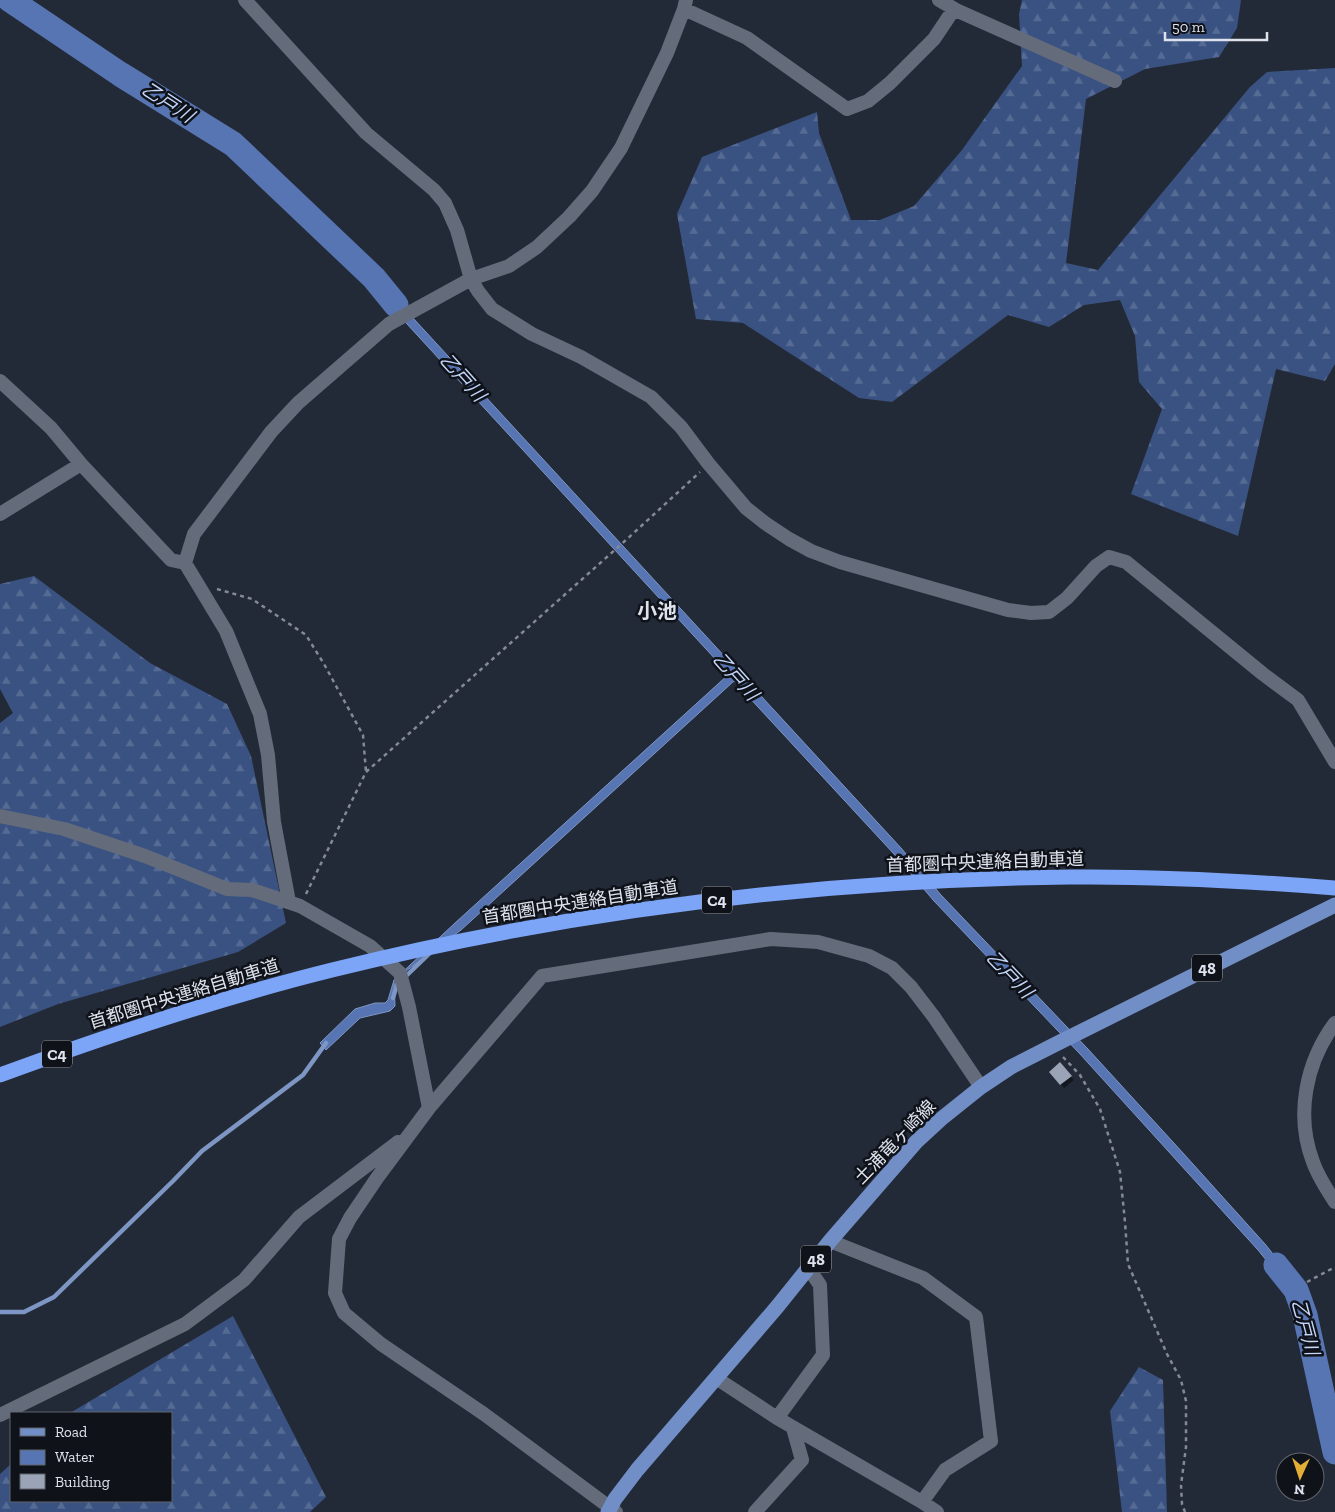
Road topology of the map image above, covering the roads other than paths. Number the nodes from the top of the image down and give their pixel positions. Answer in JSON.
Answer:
{"nodes":[{"id":1,"x":245,"y":0,"type":"edge"},
{"id":2,"x":939,"y":0,"type":"edge"},
{"id":3,"x":685,"y":4,"type":"edge"},
{"id":4,"x":954,"y":10,"type":"junction"},
{"id":5,"x":1115,"y":81,"type":"dead end"},
{"id":6,"x":471,"y":279,"type":"junction"},
{"id":7,"x":0,"y":381,"type":"edge"},
{"id":8,"x":80,"y":464,"type":"junction"},
{"id":9,"x":0,"y":514,"type":"edge"},
{"id":10,"x":185,"y":563,"type":"junction"},
{"id":11,"x":1335,"y":762,"type":"edge"},
{"id":12,"x":0,"y":816,"type":"edge"},
{"id":13,"x":1335,"y":888,"type":"edge"},
{"id":14,"x":295,"y":904,"type":"junction"},
{"id":15,"x":1335,"y":905,"type":"edge"},
{"id":16,"x":1335,"y":1023,"type":"edge"},
{"id":17,"x":0,"y":1075,"type":"edge"},
{"id":18,"x":981,"y":1087,"type":"junction"},
{"id":19,"x":429,"y":1108,"type":"junction"},
{"id":20,"x":410,"y":1132,"type":"junction"},
{"id":21,"x":1335,"y":1202,"type":"edge"},
{"id":22,"x":830,"y":1241,"type":"junction"},
{"id":23,"x":809,"y":1269,"type":"junction"},
{"id":24,"x":716,"y":1378,"type":"junction"},
{"id":25,"x":0,"y":1415,"type":"edge"},
{"id":26,"x":776,"y":1418,"type":"junction"},
{"id":27,"x":793,"y":1428,"type":"junction"},
{"id":28,"x":922,"y":1502,"type":"junction"},
{"id":29,"x":611,"y":1510,"type":"edge"},
{"id":30,"x":755,"y":1512,"type":"edge"},
{"id":31,"x":936,"y":1512,"type":"edge"}],
"edges":[{"from":1,"to":6,"type":"street"},
{"from":2,"to":4,"type":"street"},
{"from":3,"to":4,"type":"street"},
{"from":3,"to":6,"type":"street"},
{"from":4,"to":5,"type":"street"},
{"from":6,"to":10,"type":"street"},
{"from":6,"to":11,"type":"street"},
{"from":7,"to":8,"type":"street"},
{"from":8,"to":9,"type":"street"},
{"from":8,"to":10,"type":"street"},
{"from":10,"to":14,"type":"street"},
{"from":12,"to":14,"type":"street"},
{"from":13,"to":17,"type":"highway","name":"首都圏中央連絡自動車道","number":"C4"},
{"from":14,"to":19,"type":"street"},
{"from":15,"to":18,"type":"main road","name":"土浦竜ヶ崎線","number":"48"},
{"from":16,"to":21,"type":"street"},
{"from":18,"to":19,"type":"street"},
{"from":18,"to":22,"type":"main road","name":"土浦竜ヶ崎線","number":"48"},
{"from":19,"to":20,"type":"street"},
{"from":20,"to":25,"type":"street"},
{"from":20,"to":29,"type":"street"},
{"from":22,"to":23,"type":"main road","name":"土浦竜ヶ崎線","number":"48"},
{"from":22,"to":28,"type":"street"},
{"from":23,"to":24,"type":"main road","name":"土浦竜ヶ崎線","number":"48"},
{"from":23,"to":26,"type":"street"},
{"from":24,"to":26,"type":"street"},
{"from":24,"to":29,"type":"main road","name":"土浦竜ヶ崎線","number":"48"},
{"from":26,"to":27,"type":"street"},
{"from":27,"to":28,"type":"street"},
{"from":27,"to":30,"type":"street"},
{"from":28,"to":31,"type":"street"}]}
